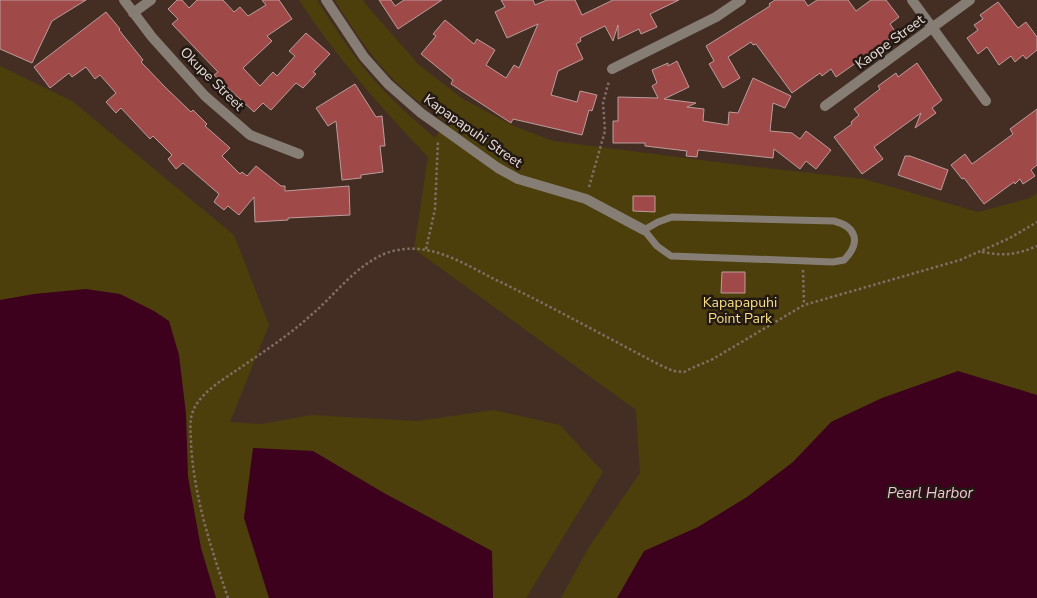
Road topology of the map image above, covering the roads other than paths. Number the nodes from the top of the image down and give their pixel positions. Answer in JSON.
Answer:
{"nodes":[{"id":1,"x":124,"y":0,"type":"edge"},
{"id":2,"x":150,"y":0,"type":"edge"},
{"id":3,"x":326,"y":0,"type":"edge"},
{"id":4,"x":741,"y":0,"type":"edge"},
{"id":5,"x":912,"y":0,"type":"edge"},
{"id":6,"x":970,"y":0,"type":"edge"},
{"id":7,"x":133,"y":13,"type":"junction"},
{"id":8,"x":932,"y":28,"type":"junction"},
{"id":9,"x":612,"y":69,"type":"road end"},
{"id":10,"x":986,"y":101,"type":"dead end"},
{"id":11,"x":825,"y":106,"type":"dead end"},
{"id":12,"x":299,"y":154,"type":"dead end"},
{"id":13,"x":644,"y":230,"type":"junction"}],
"edges":[{"from":1,"to":7,"type":"street","name":"Okupe Street"},
{"from":2,"to":7,"type":"street"},
{"from":3,"to":13,"type":"street","name":"Kapapapuhi Street"},
{"from":4,"to":9,"type":"street"},
{"from":5,"to":8,"type":"street"},
{"from":6,"to":8,"type":"street","name":"Kaope Street"},
{"from":7,"to":12,"type":"street","name":"Okupe Street"},
{"from":8,"to":10,"type":"street"},
{"from":8,"to":11,"type":"street","name":"Kaope Street"},
{"from":13,"to":13,"type":"lane"}]}
